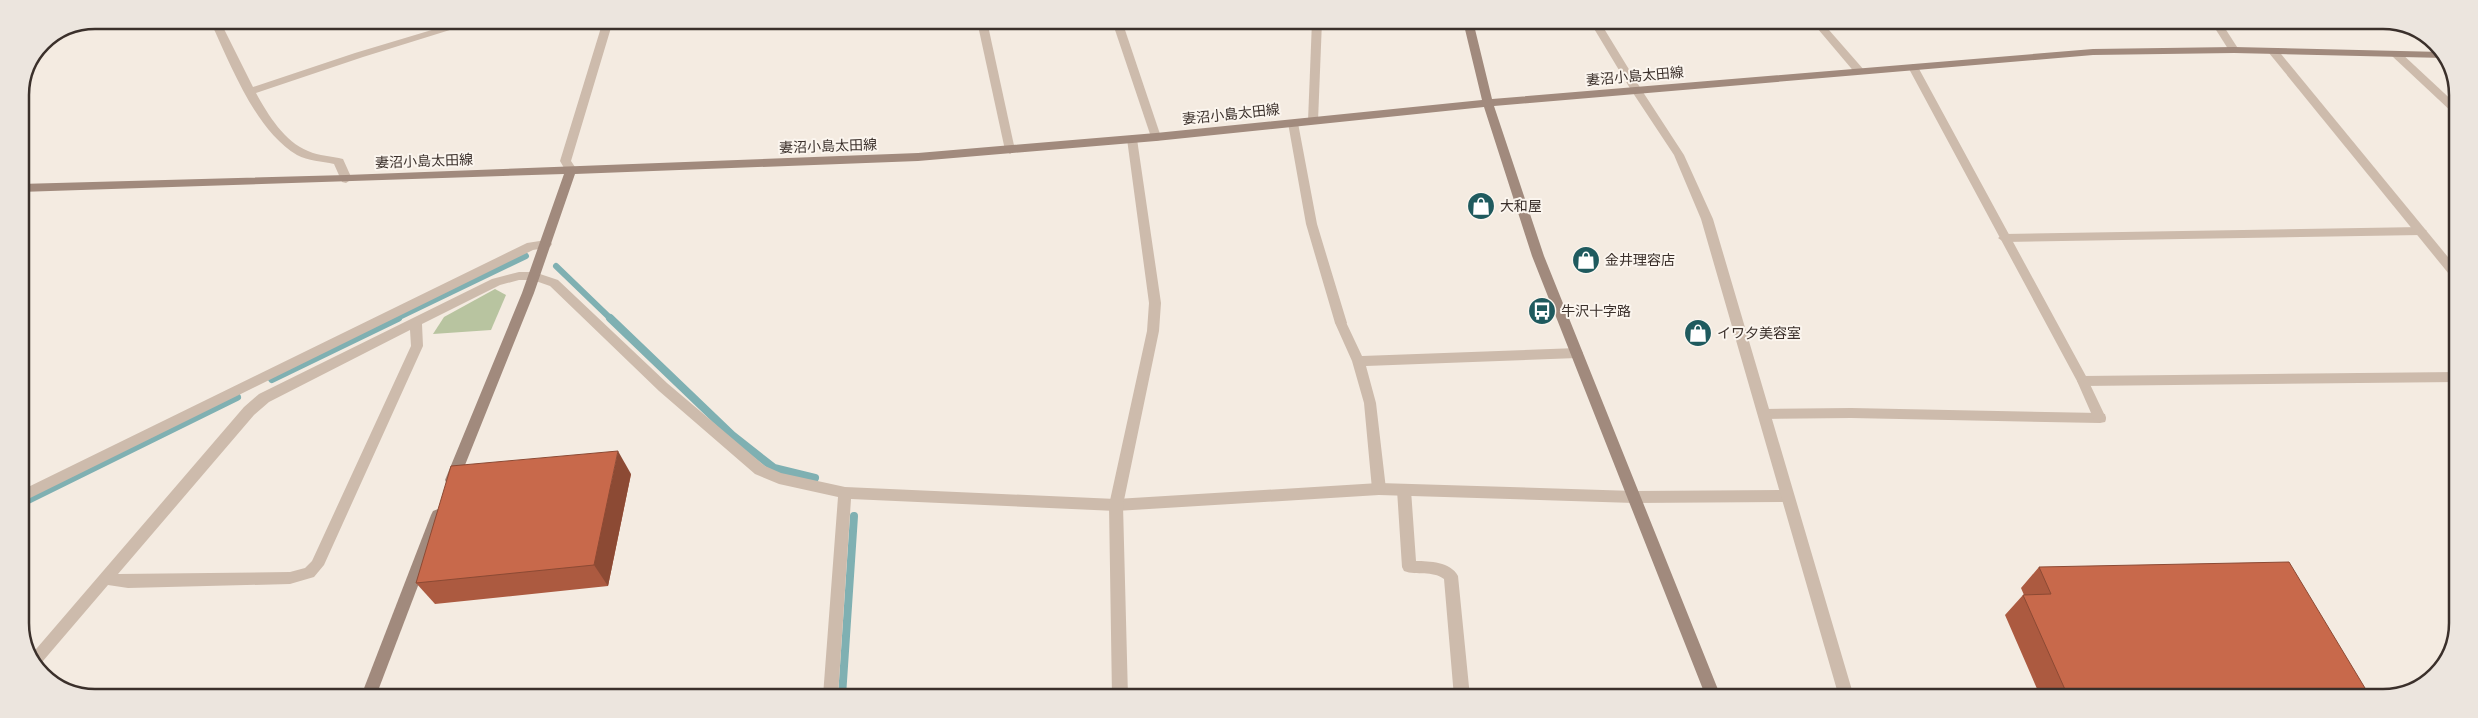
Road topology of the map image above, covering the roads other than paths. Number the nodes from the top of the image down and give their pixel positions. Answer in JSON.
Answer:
{"nodes":[{"id":1,"x":219,"y":29,"type":"edge"},
{"id":2,"x":447,"y":29,"type":"edge"},
{"id":3,"x":605,"y":29,"type":"edge"},
{"id":4,"x":984,"y":29,"type":"edge"},
{"id":5,"x":1120,"y":29,"type":"edge"},
{"id":6,"x":1317,"y":29,"type":"edge"},
{"id":7,"x":1470,"y":29,"type":"edge"},
{"id":8,"x":1599,"y":29,"type":"edge"},
{"id":9,"x":1823,"y":29,"type":"edge"},
{"id":10,"x":2220,"y":29,"type":"edge"},
{"id":11,"x":2234,"y":50,"type":"junction"},
{"id":12,"x":2273,"y":51,"type":"junction"},
{"id":13,"x":2396,"y":54,"type":"junction"},
{"id":14,"x":2436,"y":55,"type":"edge"},
{"id":15,"x":1913,"y":67,"type":"junction"},
{"id":16,"x":1860,"y":72,"type":"junction"},
{"id":17,"x":1636,"y":90,"type":"junction"},
{"id":18,"x":250,"y":92,"type":"junction"},
{"id":19,"x":1488,"y":103,"type":"junction"},
{"id":20,"x":2449,"y":104,"type":"edge"},
{"id":21,"x":1313,"y":121,"type":"junction"},
{"id":22,"x":1293,"y":123,"type":"junction"},
{"id":23,"x":1156,"y":137,"type":"junction"},
{"id":24,"x":1132,"y":139,"type":"junction"},
{"id":25,"x":1010,"y":150,"type":"junction"},
{"id":26,"x":571,"y":170,"type":"junction"},
{"id":27,"x":346,"y":179,"type":"junction"},
{"id":28,"x":29,"y":188,"type":"edge"},
{"id":29,"x":2421,"y":231,"type":"junction"},
{"id":30,"x":2004,"y":238,"type":"junction"},
{"id":31,"x":546,"y":244,"type":"junction"},
{"id":32,"x":2449,"y":266,"type":"edge"},
{"id":33,"x":534,"y":276,"type":"junction"},
{"id":34,"x":416,"y":322,"type":"junction"},
{"id":35,"x":1577,"y":353,"type":"junction"},
{"id":36,"x":1358,"y":361,"type":"junction"},
{"id":37,"x":2449,"y":377,"type":"edge"},
{"id":38,"x":2083,"y":381,"type":"junction"},
{"id":39,"x":1764,"y":414,"type":"junction"},
{"id":40,"x":1379,"y":489,"type":"junction"},
{"id":41,"x":1404,"y":490,"type":"junction"},
{"id":42,"x":29,"y":493,"type":"edge"},
{"id":43,"x":845,"y":493,"type":"junction"},
{"id":44,"x":1787,"y":496,"type":"junction"},
{"id":45,"x":1634,"y":497,"type":"junction"},
{"id":46,"x":1116,"y":505,"type":"junction"},
{"id":47,"x":106,"y":579,"type":"junction"},
{"id":48,"x":38,"y":657,"type":"edge"},
{"id":49,"x":371,"y":689,"type":"edge"},
{"id":50,"x":831,"y":689,"type":"edge"},
{"id":51,"x":1120,"y":689,"type":"edge"},
{"id":52,"x":1461,"y":689,"type":"edge"},
{"id":53,"x":1711,"y":689,"type":"edge"},
{"id":54,"x":1845,"y":689,"type":"edge"}],
"edges":[{"from":1,"to":18,"type":"street"},
{"from":2,"to":18,"type":"street"},
{"from":3,"to":26,"type":"street"},
{"from":4,"to":25,"type":"street"},
{"from":5,"to":23,"type":"street"},
{"from":6,"to":21,"type":"street"},
{"from":7,"to":19,"type":"main road"},
{"from":8,"to":17,"type":"street"},
{"from":9,"to":16,"type":"street"},
{"from":10,"to":11,"type":"street"},
{"from":11,"to":12,"type":"main road","name":"妻沼小島太田線"},
{"from":11,"to":15,"type":"main road","name":"妻沼小島太田線"},
{"from":12,"to":13,"type":"main road","name":"妻沼小島太田線"},
{"from":12,"to":29,"type":"street"},
{"from":13,"to":14,"type":"main road","name":"妻沼小島太田線"},
{"from":13,"to":20,"type":"street"},
{"from":15,"to":16,"type":"main road","name":"妻沼小島太田線"},
{"from":15,"to":30,"type":"street"},
{"from":16,"to":17,"type":"main road","name":"妻沼小島太田線"},
{"from":17,"to":19,"type":"main road","name":"妻沼小島太田線"},
{"from":17,"to":39,"type":"street"},
{"from":18,"to":27,"type":"street"},
{"from":19,"to":21,"type":"main road","name":"妻沼小島太田線"},
{"from":19,"to":35,"type":"main road"},
{"from":21,"to":22,"type":"main road","name":"妻沼小島太田線"},
{"from":22,"to":23,"type":"main road","name":"妻沼小島太田線"},
{"from":22,"to":36,"type":"street"},
{"from":23,"to":24,"type":"main road","name":"妻沼小島太田線"},
{"from":24,"to":25,"type":"main road","name":"妻沼小島太田線"},
{"from":24,"to":46,"type":"street"},
{"from":25,"to":26,"type":"main road","name":"妻沼小島太田線"},
{"from":26,"to":27,"type":"main road","name":"妻沼小島太田線"},
{"from":26,"to":31,"type":"main road"},
{"from":27,"to":28,"type":"main road","name":"妻沼小島太田線"},
{"from":29,"to":30,"type":"street"},
{"from":29,"to":32,"type":"street"},
{"from":30,"to":38,"type":"street"},
{"from":31,"to":33,"type":"main road"},
{"from":31,"to":42,"type":"street"},
{"from":33,"to":34,"type":"street"},
{"from":33,"to":43,"type":"street"},
{"from":33,"to":49,"type":"main road"},
{"from":34,"to":47,"type":"street"},
{"from":34,"to":47,"type":"street"},
{"from":35,"to":36,"type":"street"},
{"from":35,"to":45,"type":"main road"},
{"from":36,"to":40,"type":"street"},
{"from":37,"to":38,"type":"street"},
{"from":38,"to":39,"type":"street"},
{"from":39,"to":44,"type":"street"},
{"from":40,"to":41,"type":"street"},
{"from":40,"to":46,"type":"street"},
{"from":41,"to":45,"type":"street"},
{"from":41,"to":52,"type":"street"},
{"from":43,"to":46,"type":"street"},
{"from":43,"to":50,"type":"street"},
{"from":44,"to":45,"type":"street"},
{"from":44,"to":54,"type":"street"},
{"from":45,"to":53,"type":"main road"},
{"from":46,"to":51,"type":"street"},
{"from":47,"to":48,"type":"street"}]}
